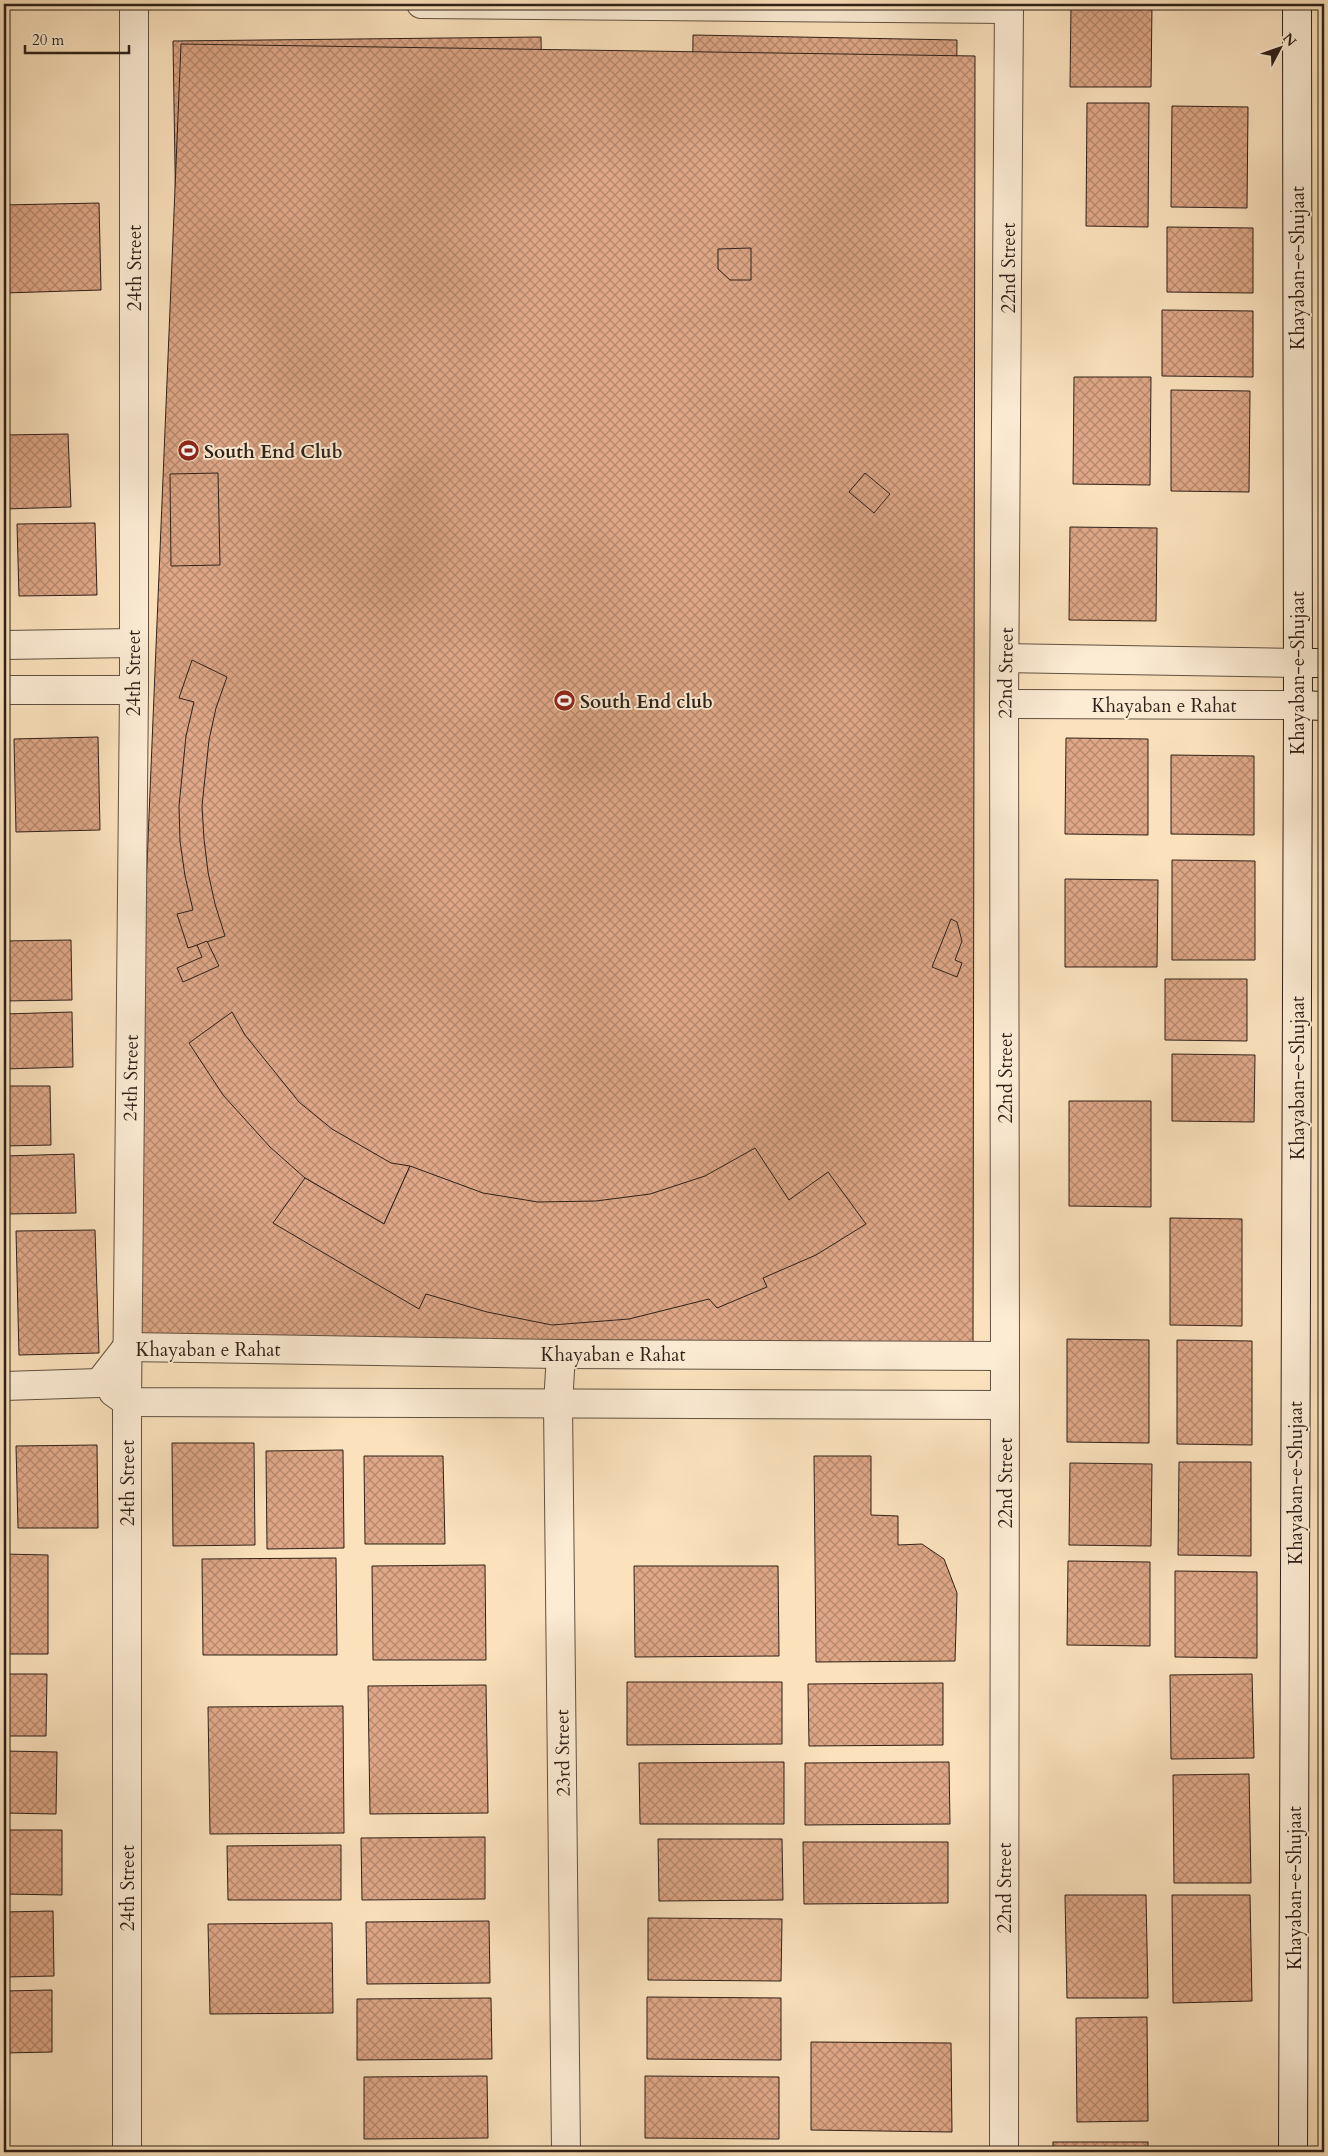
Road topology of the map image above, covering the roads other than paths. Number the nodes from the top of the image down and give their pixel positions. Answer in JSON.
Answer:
{"nodes":[{"id":1,"x":134,"y":4,"type":"edge"},
{"id":2,"x":421,"y":4,"type":"edge"},
{"id":3,"x":569,"y":4,"type":"edge"},
{"id":4,"x":1297,"y":4,"type":"edge"},
{"id":5,"x":1009,"y":6,"type":"edge"},
{"id":6,"x":133,"y":643,"type":"junction"},
{"id":7,"x":4,"y":645,"type":"edge"},
{"id":8,"x":1006,"y":658,"type":"junction"},
{"id":9,"x":1298,"y":663,"type":"junction"},
{"id":10,"x":1324,"y":663,"type":"edge"},
{"id":11,"x":4,"y":690,"type":"edge"},
{"id":12,"x":134,"y":690,"type":"junction"},
{"id":13,"x":1004,"y":704,"type":"junction"},
{"id":14,"x":1298,"y":705,"type":"junction"},
{"id":15,"x":1324,"y":706,"type":"edge"},
{"id":16,"x":127,"y":1347,"type":"junction"},
{"id":17,"x":561,"y":1354,"type":"junction"},
{"id":18,"x":1006,"y":1356,"type":"junction"},
{"id":19,"x":99,"y":1383,"type":"junction"},
{"id":20,"x":4,"y":1386,"type":"edge"},
{"id":21,"x":127,"y":1402,"type":"junction"},
{"id":22,"x":558,"y":1404,"type":"junction"},
{"id":23,"x":1005,"y":1405,"type":"junction"},
{"id":24,"x":128,"y":2152,"type":"edge"},
{"id":25,"x":566,"y":2152,"type":"edge"},
{"id":26,"x":1004,"y":2152,"type":"edge"},
{"id":27,"x":1293,"y":2152,"type":"edge"}],
"edges":[{"from":1,"to":6,"type":"street","name":"24th Street"},
{"from":2,"to":3,"type":"street"},
{"from":3,"to":5,"type":"street"},
{"from":4,"to":9,"type":"street","name":"Khayaban-e-Shujaat"},
{"from":5,"to":8,"type":"street","name":"22nd Street"},
{"from":6,"to":7,"type":"street"},
{"from":6,"to":12,"type":"street","name":"24th Street"},
{"from":8,"to":9,"type":"street"},
{"from":8,"to":13,"type":"street","name":"22nd Street"},
{"from":9,"to":10,"type":"street"},
{"from":9,"to":14,"type":"street","name":"Khayaban-e-Shujaat"},
{"from":11,"to":12,"type":"street"},
{"from":12,"to":16,"type":"street","name":"24th Street"},
{"from":13,"to":14,"type":"street","name":"Khayaban e Rahat"},
{"from":13,"to":18,"type":"street","name":"22nd Street"},
{"from":14,"to":15,"type":"street","name":"Khayaban e Rahat"},
{"from":14,"to":27,"type":"street","name":"Khayaban-e-Shujaat"},
{"from":16,"to":17,"type":"street","name":"Khayaban e Rahat"},
{"from":16,"to":19,"type":"street","name":"Khayaban e Rahat"},
{"from":16,"to":21,"type":"street","name":"24th Street"},
{"from":17,"to":18,"type":"street","name":"Khayaban e Rahat"},
{"from":17,"to":22,"type":"street","name":"23rd Street"},
{"from":18,"to":23,"type":"street","name":"22nd Street"},
{"from":19,"to":20,"type":"street"},
{"from":19,"to":21,"type":"street"},
{"from":21,"to":22,"type":"street"},
{"from":21,"to":24,"type":"street","name":"24th Street"},
{"from":22,"to":23,"type":"street"},
{"from":22,"to":25,"type":"street","name":"23rd Street"},
{"from":23,"to":26,"type":"street","name":"22nd Street"}]}
